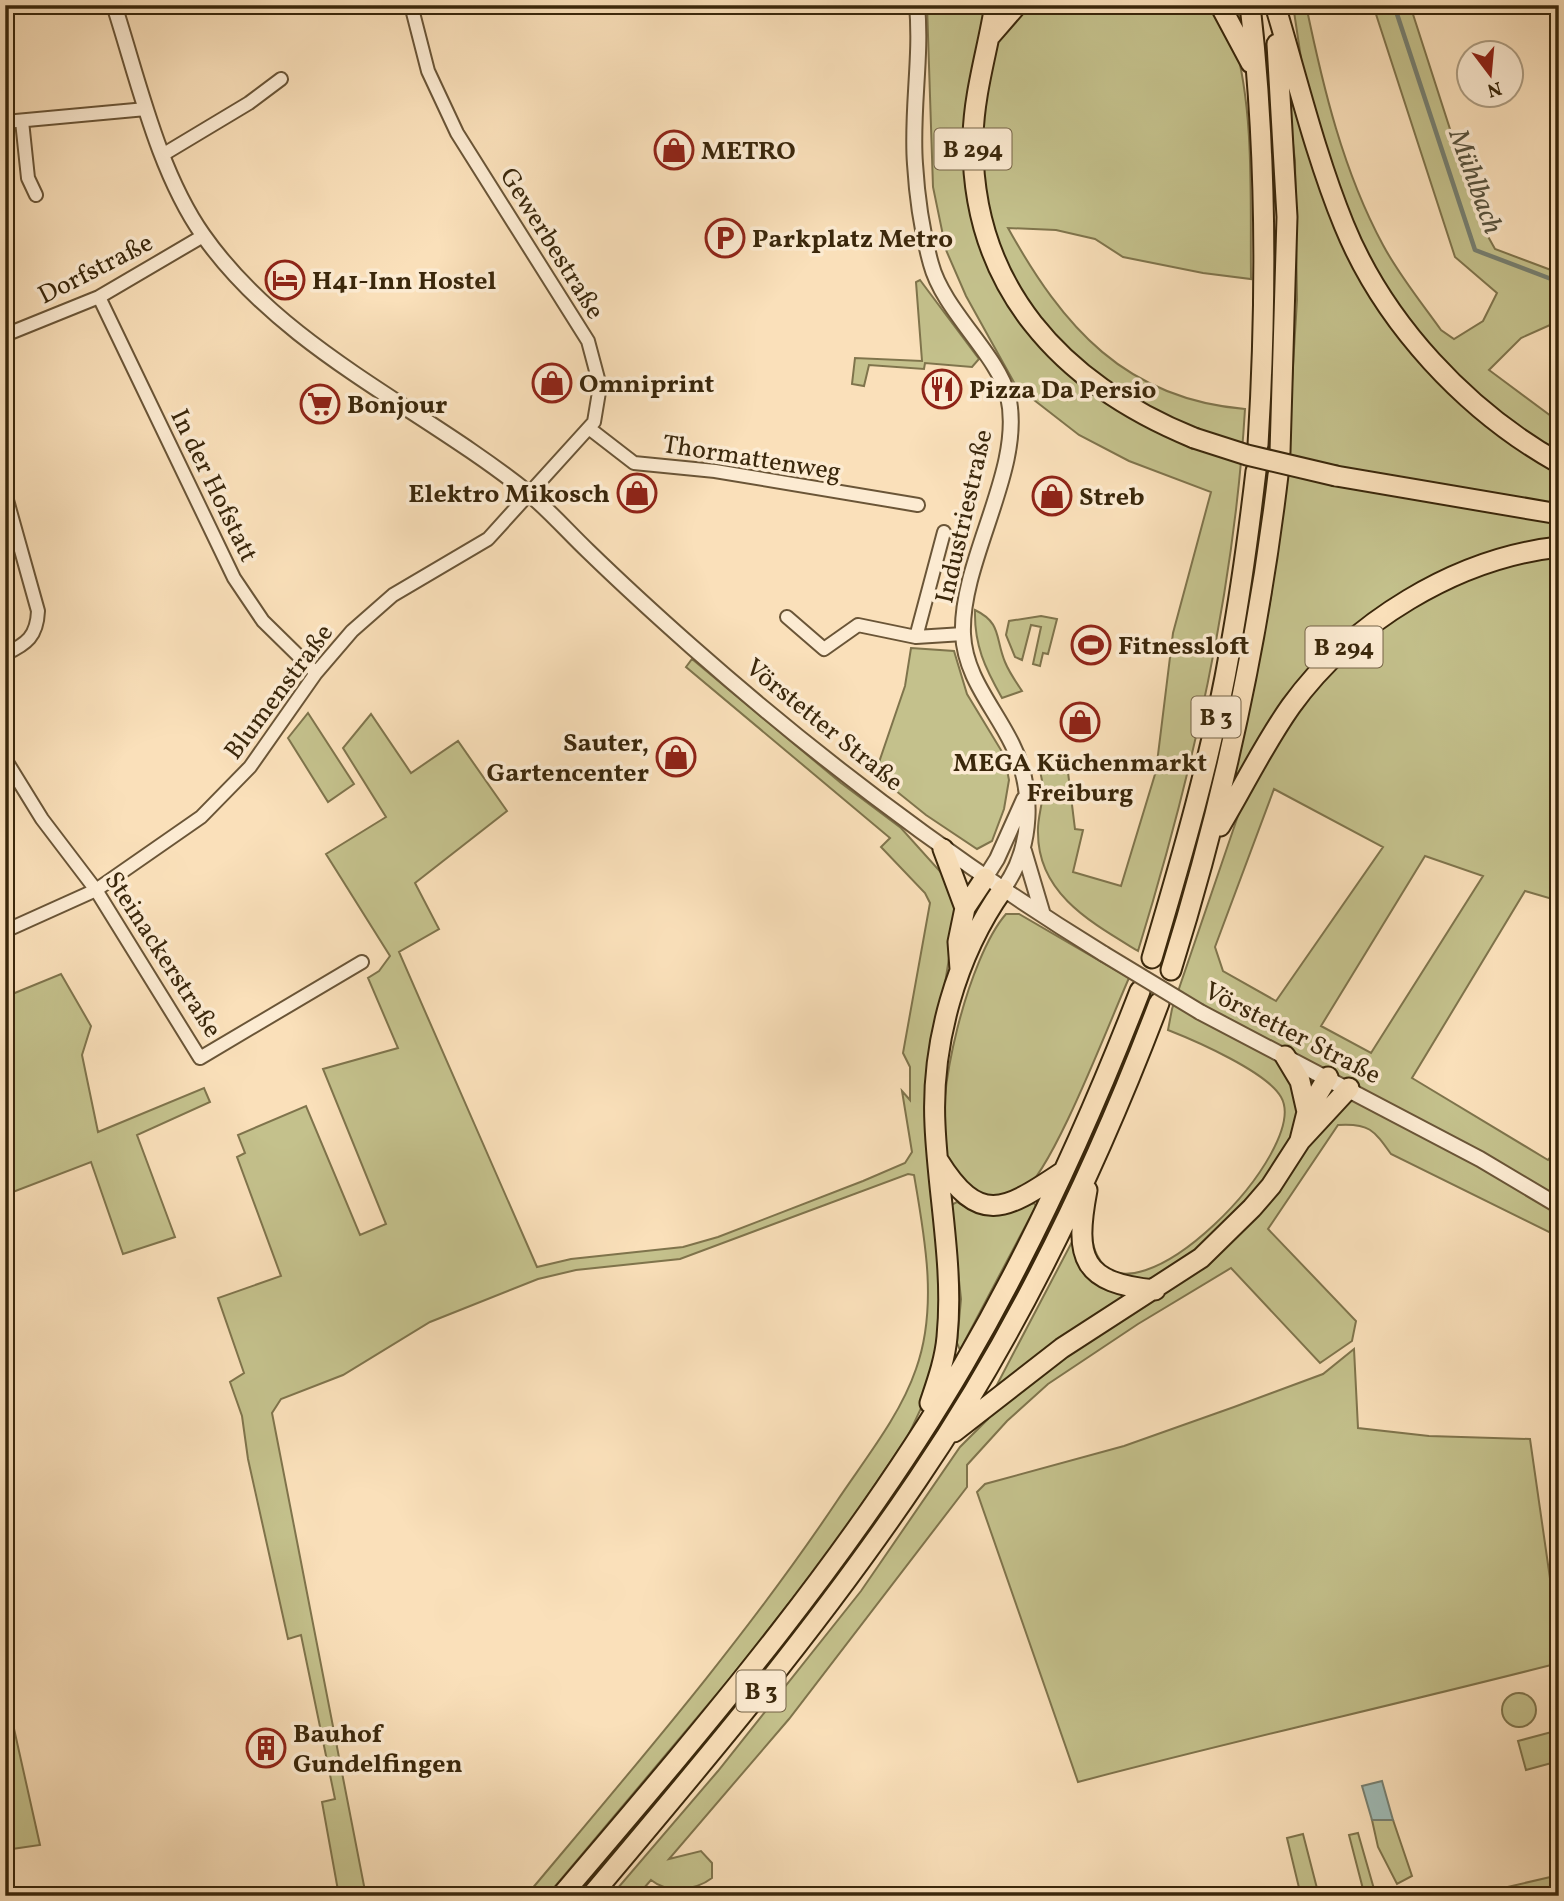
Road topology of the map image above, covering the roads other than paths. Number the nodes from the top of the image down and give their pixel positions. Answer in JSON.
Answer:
{"nodes":[{"id":1,"x":114,"y":5,"type":"edge"},
{"id":2,"x":411,"y":5,"type":"edge"},
{"id":3,"x":917,"y":5,"type":"edge"},
{"id":4,"x":995,"y":5,"type":"edge"},
{"id":5,"x":1017,"y":5,"type":"edge"},
{"id":6,"x":1220,"y":5,"type":"edge"},
{"id":7,"x":1250,"y":5,"type":"edge"},
{"id":8,"x":1274,"y":5,"type":"edge"},
{"id":9,"x":990,"y":36,"type":"junction"},
{"id":10,"x":1258,"y":78,"type":"junction"},
{"id":11,"x":281,"y":79,"type":"dead end"},
{"id":12,"x":146,"y":109,"type":"junction"},
{"id":13,"x":22,"y":121,"type":"junction"},
{"id":14,"x":5,"y":122,"type":"edge"},
{"id":15,"x":164,"y":154,"type":"junction"},
{"id":16,"x":36,"y":195,"type":"dead end"},
{"id":17,"x":203,"y":236,"type":"junction"},
{"id":18,"x":99,"y":297,"type":"junction"},
{"id":19,"x":5,"y":335,"type":"edge"},
{"id":20,"x":590,"y":429,"type":"junction"},
{"id":21,"x":1258,"y":444,"type":"dead end"},
{"id":22,"x":1280,"y":452,"type":"dead end"},
{"id":23,"x":1559,"y":463,"type":"edge"},
{"id":24,"x":1256,"y":471,"type":"dead end"},
{"id":25,"x":1278,"y":475,"type":"dead end"},
{"id":26,"x":5,"y":493,"type":"edge"},
{"id":27,"x":529,"y":494,"type":"junction"},
{"id":28,"x":918,"y":505,"type":"dead end"},
{"id":29,"x":1559,"y":514,"type":"edge"},
{"id":30,"x":944,"y":532,"type":"dead end"},
{"id":31,"x":1559,"y":547,"type":"edge"},
{"id":32,"x":787,"y":617,"type":"dead end"},
{"id":33,"x":963,"y":634,"type":"junction"},
{"id":34,"x":916,"y":637,"type":"junction"},
{"id":35,"x":5,"y":654,"type":"edge"},
{"id":36,"x":316,"y":673,"type":"junction"},
{"id":37,"x":5,"y":759,"type":"edge"},
{"id":38,"x":1026,"y":795,"type":"junction"},
{"id":39,"x":1209,"y":845,"type":"junction"},
{"id":40,"x":943,"y":849,"type":"junction"},
{"id":41,"x":1024,"y":850,"type":"junction"},
{"id":42,"x":985,"y":878,"type":"junction"},
{"id":43,"x":1003,"y":889,"type":"junction"},
{"id":44,"x":96,"y":890,"type":"junction"},
{"id":45,"x":965,"y":908,"type":"junction"},
{"id":46,"x":1043,"y":915,"type":"junction"},
{"id":47,"x":5,"y":931,"type":"edge"},
{"id":48,"x":1152,"y":958,"type":"dead end"},
{"id":49,"x":362,"y":961,"type":"dead end"},
{"id":50,"x":961,"y":970,"type":"junction"},
{"id":51,"x":1171,"y":970,"type":"dead end"},
{"id":52,"x":1140,"y":991,"type":"dead end"},
{"id":53,"x":1160,"y":1003,"type":"dead end"},
{"id":54,"x":1285,"y":1056,"type":"junction"},
{"id":55,"x":1328,"y":1077,"type":"junction"},
{"id":56,"x":1349,"y":1088,"type":"junction"},
{"id":57,"x":1307,"y":1112,"type":"junction"},
{"id":58,"x":1300,"y":1141,"type":"junction"},
{"id":59,"x":937,"y":1159,"type":"junction"},
{"id":60,"x":1090,"y":1171,"type":"junction"},
{"id":61,"x":1062,"y":1173,"type":"junction"},
{"id":62,"x":1559,"y":1206,"type":"edge"},
{"id":63,"x":1155,"y":1290,"type":"junction"},
{"id":64,"x":920,"y":1433,"type":"junction"},
{"id":65,"x":942,"y":1441,"type":"junction"},
{"id":66,"x":561,"y":1896,"type":"edge"},
{"id":67,"x":591,"y":1896,"type":"edge"}],
"edges":[{"from":1,"to":12,"type":"street","name":"Vörstetter Straße"},
{"from":2,"to":20,"type":"street","name":"Gewerbestraße"},
{"from":3,"to":33,"type":"street","name":"Industriestraße"},
{"from":4,"to":9,"type":"highway"},
{"from":5,"to":9,"type":"highway","number":"B 294"},
{"from":6,"to":10,"type":"highway"},
{"from":7,"to":10,"type":"highway"},
{"from":8,"to":22,"type":"highway"},
{"from":8,"to":23,"type":"highway"},
{"from":9,"to":29,"type":"highway","number":"B 294","bridge":true},
{"from":10,"to":21,"type":"highway"},
{"from":11,"to":15,"type":"street"},
{"from":12,"to":13,"type":"street"},
{"from":12,"to":15,"type":"street","name":"Vörstetter Straße"},
{"from":13,"to":14,"type":"street"},
{"from":13,"to":16,"type":"street"},
{"from":15,"to":17,"type":"street","name":"Vörstetter Straße"},
{"from":17,"to":18,"type":"street","name":"Dorfstraße"},
{"from":17,"to":27,"type":"street","name":"Vörstetter Straße"},
{"from":18,"to":19,"type":"street","name":"Dorfstraße"},
{"from":18,"to":36,"type":"street","name":"In der Hofstatt"},
{"from":20,"to":27,"type":"street","name":"Gewerbestraße"},
{"from":20,"to":28,"type":"street","name":"Thormattenweg"},
{"from":24,"to":48,"type":"highway","number":"B 3"},
{"from":25,"to":39,"type":"highway","number":"B 3"},
{"from":26,"to":35,"type":"street"},
{"from":27,"to":36,"type":"street","name":"Blumenstraße"},
{"from":27,"to":40,"type":"street","name":"Vörstetter Straße"},
{"from":30,"to":34,"type":"street"},
{"from":31,"to":39,"type":"highway","number":"B 294"},
{"from":32,"to":34,"type":"street"},
{"from":33,"to":34,"type":"street"},
{"from":33,"to":38,"type":"street","name":"Industriestraße"},
{"from":36,"to":44,"type":"street","name":"Blumenstraße"},
{"from":37,"to":44,"type":"street","name":"Steinackerstraße"},
{"from":38,"to":41,"type":"street","name":"Industriestraße"},
{"from":38,"to":42,"type":"street"},
{"from":39,"to":51,"type":"highway","number":"B 3"},
{"from":40,"to":42,"type":"street","name":"Vörstetter Straße"},
{"from":40,"to":45,"type":"highway"},
{"from":41,"to":43,"type":"street","name":"Industriestraße"},
{"from":41,"to":46,"type":"street"},
{"from":42,"to":43,"type":"street","name":"Vörstetter Straße"},
{"from":42,"to":45,"type":"highway"},
{"from":43,"to":46,"type":"street","name":"Vörstetter Straße"},
{"from":43,"to":50,"type":"highway"},
{"from":44,"to":47,"type":"street","name":"Blumenstraße"},
{"from":44,"to":49,"type":"street","name":"Steinackerstraße"},
{"from":45,"to":50,"type":"highway"},
{"from":46,"to":54,"type":"street","name":"Vörstetter Straße","bridge":true},
{"from":50,"to":59,"type":"highway"},
{"from":52,"to":61,"type":"highway","number":"B 3"},
{"from":53,"to":60,"type":"highway","number":"B 3"},
{"from":54,"to":55,"type":"street","name":"Vörstetter Straße"},
{"from":54,"to":57,"type":"highway"},
{"from":55,"to":56,"type":"street","name":"Vörstetter Straße"},
{"from":55,"to":57,"type":"highway"},
{"from":56,"to":58,"type":"highway"},
{"from":56,"to":62,"type":"street","name":"Vörstetter Straße"},
{"from":57,"to":58,"type":"highway"},
{"from":58,"to":63,"type":"highway"},
{"from":59,"to":61,"type":"highway"},
{"from":59,"to":64,"type":"highway"},
{"from":60,"to":63,"type":"highway"},
{"from":60,"to":65,"type":"highway","number":"B 3"},
{"from":61,"to":64,"type":"highway","number":"B 3"},
{"from":63,"to":65,"type":"highway"},
{"from":64,"to":66,"type":"highway","number":"B 3"},
{"from":65,"to":67,"type":"highway","number":"B 3"}]}
